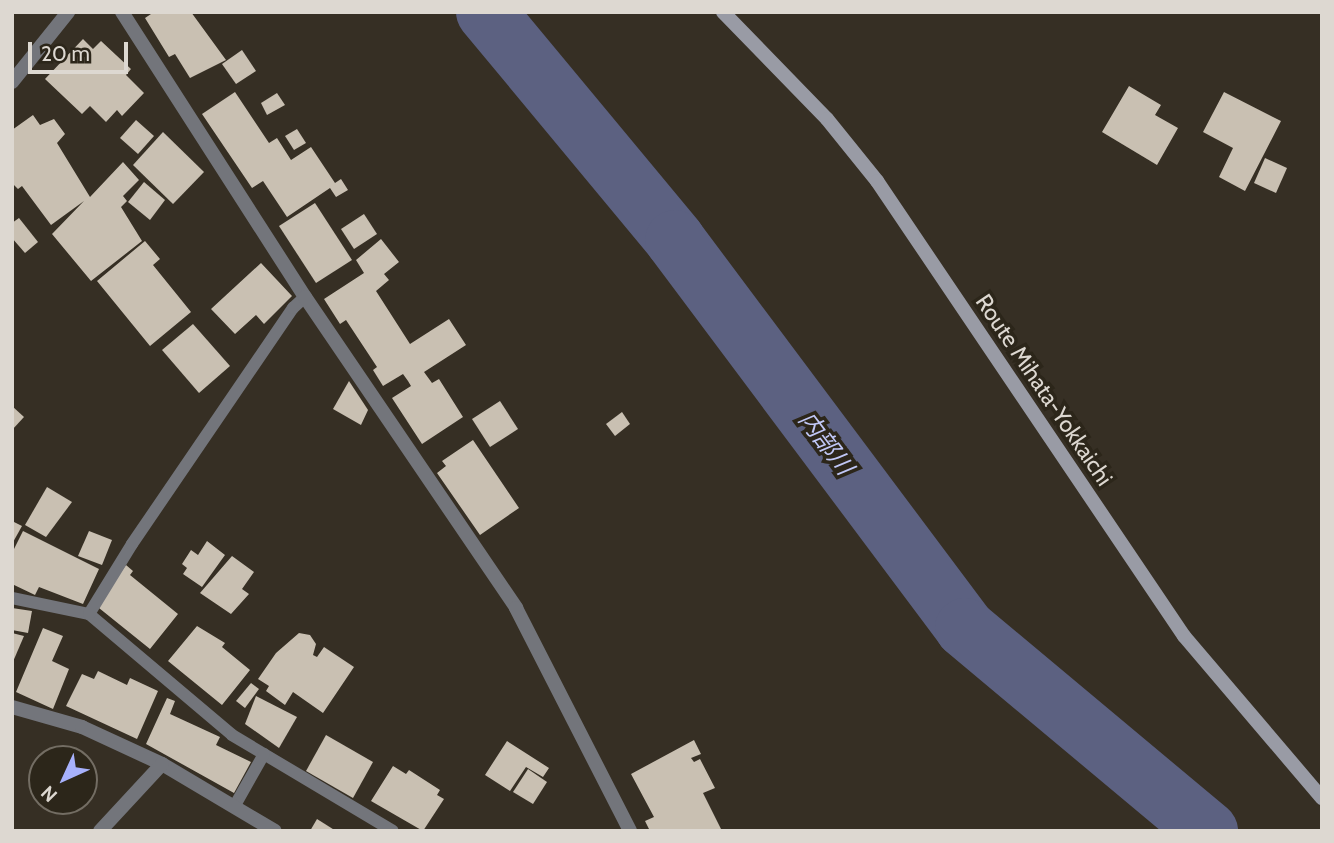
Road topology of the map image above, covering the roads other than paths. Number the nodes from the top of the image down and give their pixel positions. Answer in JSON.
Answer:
{"nodes":[{"id":1,"x":68,"y":12,"type":"edge"},
{"id":2,"x":122,"y":12,"type":"edge"},
{"id":3,"x":723,"y":12,"type":"edge"},
{"id":4,"x":12,"y":82,"type":"edge"},
{"id":5,"x":305,"y":297,"type":"junction"},
{"id":6,"x":12,"y":598,"type":"edge"},
{"id":7,"x":89,"y":614,"type":"junction"},
{"id":8,"x":12,"y":706,"type":"edge"},
{"id":9,"x":264,"y":754,"type":"junction"},
{"id":10,"x":162,"y":764,"type":"junction"},
{"id":11,"x":1322,"y":798,"type":"edge"},
{"id":12,"x":234,"y":807,"type":"junction"},
{"id":13,"x":100,"y":831,"type":"edge"},
{"id":14,"x":275,"y":831,"type":"edge"},
{"id":15,"x":393,"y":831,"type":"edge"},
{"id":16,"x":630,"y":831,"type":"edge"}],
"edges":[{"from":1,"to":4,"type":"street"},
{"from":2,"to":5,"type":"street"},
{"from":3,"to":11,"type":"main road","name":"Route Mihata-Yokkaichi"},
{"from":5,"to":7,"type":"lane"},
{"from":5,"to":16,"type":"street"},
{"from":6,"to":7,"type":"lane"},
{"from":7,"to":9,"type":"lane"},
{"from":8,"to":10,"type":"street"},
{"from":9,"to":12,"type":"lane"},
{"from":9,"to":15,"type":"lane"},
{"from":10,"to":12,"type":"street"},
{"from":10,"to":13,"type":"street"},
{"from":12,"to":14,"type":"street"}]}
